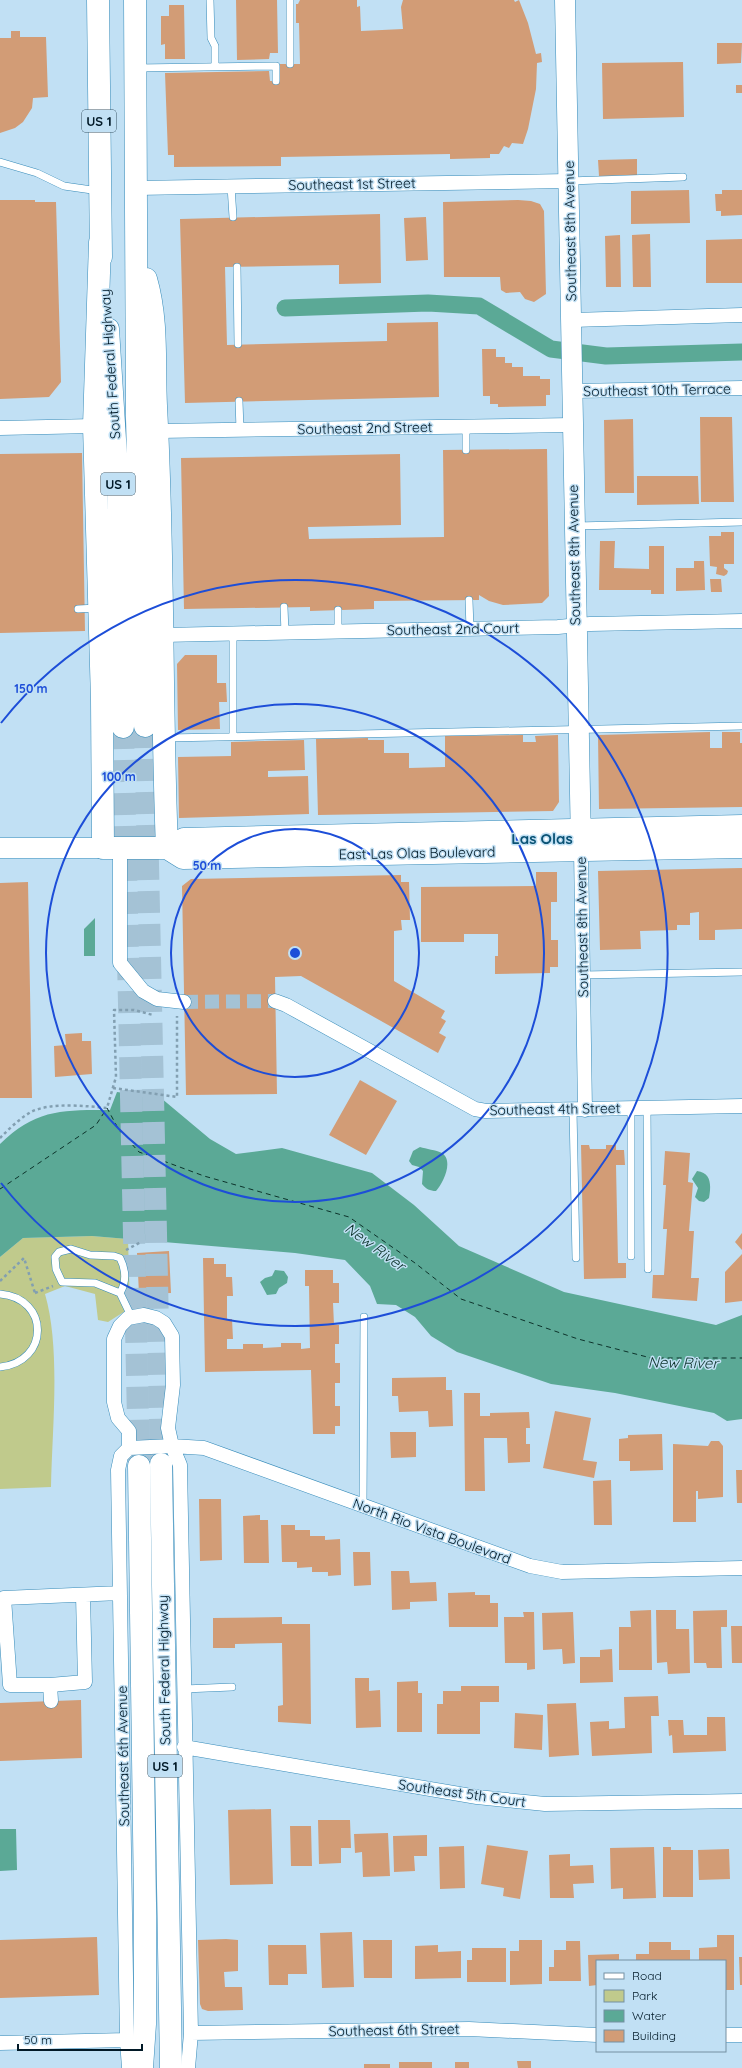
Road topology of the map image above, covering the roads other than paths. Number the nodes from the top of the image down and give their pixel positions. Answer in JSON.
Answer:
{"nodes":[{"id":1,"x":98,"y":0,"type":"edge"},
{"id":2,"x":135,"y":0,"type":"edge"},
{"id":3,"x":210,"y":0,"type":"edge"},
{"id":4,"x":290,"y":0,"type":"edge"},
{"id":5,"x":565,"y":0,"type":"edge"},
{"id":6,"x":290,"y":64,"type":"dead end"},
{"id":7,"x":215,"y":67,"type":"junction"},
{"id":8,"x":135,"y":68,"type":"junction"},
{"id":9,"x":276,"y":81,"type":"dead end"},
{"id":10,"x":0,"y":162,"type":"edge"},
{"id":11,"x":683,"y":177,"type":"dead end"},
{"id":12,"x":568,"y":181,"type":"junction"},
{"id":13,"x":231,"y":186,"type":"junction"},
{"id":14,"x":136,"y":188,"type":"junction"},
{"id":15,"x":100,"y":192,"type":"junction"},
{"id":16,"x":233,"y":217,"type":"dead end"},
{"id":17,"x":100,"y":242,"type":"junction"},
{"id":18,"x":136,"y":246,"type":"junction"},
{"id":19,"x":237,"y":267,"type":"dead end"},
{"id":20,"x":742,"y":315,"type":"edge"},
{"id":21,"x":572,"y":326,"type":"junction"},
{"id":22,"x":238,"y":344,"type":"dead end"},
{"id":23,"x":572,"y":382,"type":"junction"},
{"id":24,"x":742,"y":388,"type":"edge"},
{"id":25,"x":239,"y":402,"type":"dead end"},
{"id":26,"x":572,"y":425,"type":"junction"},
{"id":27,"x":94,"y":426,"type":"junction"},
{"id":28,"x":466,"y":427,"type":"junction"},
{"id":29,"x":0,"y":428,"type":"edge"},
{"id":30,"x":240,"y":430,"type":"junction"},
{"id":31,"x":158,"y":431,"type":"junction"},
{"id":32,"x":466,"y":450,"type":"dead end"},
{"id":33,"x":742,"y":522,"type":"edge"},
{"id":34,"x":574,"y":526,"type":"junction"},
{"id":35,"x":469,"y":600,"type":"dead end"},
{"id":36,"x":284,"y":607,"type":"dead end"},
{"id":37,"x":100,"y":608,"type":"junction"},
{"id":38,"x":78,"y":609,"type":"dead end"},
{"id":39,"x":338,"y":610,"type":"dead end"},
{"id":40,"x":742,"y":621,"type":"edge"},
{"id":41,"x":575,"y":626,"type":"junction"},
{"id":42,"x":470,"y":629,"type":"junction"},
{"id":43,"x":338,"y":632,"type":"junction"},
{"id":44,"x":285,"y":633,"type":"junction"},
{"id":45,"x":233,"y":634,"type":"junction"},
{"id":46,"x":163,"y":635,"type":"junction"},
{"id":47,"x":145,"y":726,"type":"tunnel mouth"},
{"id":48,"x":742,"y":726,"type":"edge"},
{"id":49,"x":123,"y":727,"type":"tunnel mouth"},
{"id":50,"x":578,"y":730,"type":"junction"},
{"id":51,"x":233,"y":737,"type":"junction"},
{"id":52,"x":163,"y":738,"type":"junction"},
{"id":53,"x":742,"y":826,"type":"edge"},
{"id":54,"x":580,"y":840,"type":"junction"},
{"id":55,"x":742,"y":847,"type":"edge"},
{"id":56,"x":0,"y":848,"type":"edge"},
{"id":57,"x":111,"y":848,"type":"junction"},
{"id":58,"x":167,"y":848,"type":"junction"},
{"id":59,"x":742,"y":972,"type":"edge"},
{"id":60,"x":583,"y":975,"type":"junction"},
{"id":61,"x":275,"y":1001,"type":"tunnel mouth"},
{"id":62,"x":184,"y":1002,"type":"tunnel mouth"},
{"id":63,"x":742,"y":1106,"type":"edge"},
{"id":64,"x":647,"y":1108,"type":"junction"},
{"id":65,"x":632,"y":1109,"type":"junction"},
{"id":66,"x":579,"y":1110,"type":"junction"},
{"id":67,"x":631,"y":1256,"type":"dead end"},
{"id":68,"x":576,"y":1258,"type":"dead end"},
{"id":69,"x":648,"y":1269,"type":"dead end"},
{"id":70,"x":120,"y":1293,"type":"junction"},
{"id":71,"x":0,"y":1294,"type":"edge"},
{"id":72,"x":364,"y":1317,"type":"dead end"},
{"id":73,"x":132,"y":1318,"type":"junction"},
{"id":74,"x":0,"y":1367,"type":"edge"},
{"id":75,"x":166,"y":1455,"type":"junction"},
{"id":76,"x":134,"y":1457,"type":"junction"},
{"id":77,"x":363,"y":1506,"type":"junction"},
{"id":78,"x":742,"y":1568,"type":"edge"},
{"id":79,"x":120,"y":1593,"type":"junction"},
{"id":80,"x":83,"y":1595,"type":"junction"},
{"id":81,"x":50,"y":1685,"type":"junction"},
{"id":82,"x":232,"y":1688,"type":"dead end"},
{"id":83,"x":183,"y":1689,"type":"junction"},
{"id":84,"x":51,"y":1701,"type":"dead end"},
{"id":85,"x":184,"y":1747,"type":"junction"},
{"id":86,"x":742,"y":1801,"type":"edge"},
{"id":87,"x":191,"y":2033,"type":"junction"},
{"id":88,"x":596,"y":2035,"type":"edge"},
{"id":89,"x":726,"y":2035,"type":"edge"},
{"id":90,"x":742,"y":2035,"type":"edge"},
{"id":91,"x":126,"y":2040,"type":"junction"},
{"id":92,"x":0,"y":2043,"type":"edge"},
{"id":93,"x":129,"y":2068,"type":"edge"},
{"id":94,"x":142,"y":2068,"type":"edge"},
{"id":95,"x":171,"y":2068,"type":"edge"},
{"id":96,"x":188,"y":2068,"type":"edge"}],
"edges":[{"from":1,"to":15,"type":"main road","name":"South Federal Highway","number":"US 1"},
{"from":2,"to":8,"type":"main road","number":"US 1"},
{"from":3,"to":7,"type":"lane"},
{"from":4,"to":6,"type":"lane"},
{"from":5,"to":12,"type":"main road","name":"Southeast 8th Avenue"},
{"from":7,"to":8,"type":"lane"},
{"from":7,"to":9,"type":"lane"},
{"from":8,"to":14,"type":"main road","number":"US 1"},
{"from":10,"to":15,"type":"lane"},
{"from":11,"to":12,"type":"lane"},
{"from":12,"to":13,"type":"street","name":"Southeast 1st Street"},
{"from":12,"to":21,"type":"main road","name":"Southeast 8th Avenue"},
{"from":13,"to":14,"type":"street","name":"Southeast 1st Street"},
{"from":13,"to":16,"type":"lane"},
{"from":14,"to":18,"type":"main road","number":"US 1"},
{"from":15,"to":17,"type":"main road","name":"South Federal Highway","number":"US 1"},
{"from":17,"to":27,"type":"main road"},
{"from":17,"to":49,"type":"main road","name":"South Federal Highway","number":"US 1"},
{"from":18,"to":31,"type":"main road"},
{"from":18,"to":47,"type":"main road","name":"South Federal Highway","number":"US 1"},
{"from":19,"to":22,"type":"lane"},
{"from":20,"to":21,"type":"street"},
{"from":21,"to":23,"type":"main road","name":"Southeast 8th Avenue"},
{"from":23,"to":24,"type":"street","name":"Southeast 10th Terrace"},
{"from":23,"to":26,"type":"main road","name":"Southeast 8th Avenue"},
{"from":25,"to":30,"type":"lane"},
{"from":26,"to":28,"type":"street","name":"Southeast 2nd Street"},
{"from":26,"to":34,"type":"main road","name":"Southeast 8th Avenue"},
{"from":27,"to":29,"type":"street"},
{"from":27,"to":37,"type":"main road"},
{"from":28,"to":30,"type":"street","name":"Southeast 2nd Street"},
{"from":28,"to":32,"type":"lane"},
{"from":30,"to":31,"type":"street","name":"Southeast 2nd Street"},
{"from":31,"to":46,"type":"main road"},
{"from":33,"to":34,"type":"lane"},
{"from":34,"to":41,"type":"main road","name":"Southeast 8th Avenue"},
{"from":35,"to":42,"type":"lane"},
{"from":36,"to":44,"type":"lane"},
{"from":37,"to":38,"type":"lane"},
{"from":37,"to":57,"type":"main road"},
{"from":39,"to":43,"type":"lane"},
{"from":40,"to":41,"type":"street","name":"Southeast 2nd Court"},
{"from":41,"to":42,"type":"street","name":"Southeast 2nd Court"},
{"from":41,"to":50,"type":"main road","name":"Southeast 8th Avenue"},
{"from":42,"to":43,"type":"street","name":"Southeast 2nd Court"},
{"from":43,"to":44,"type":"street","name":"Southeast 2nd Court"},
{"from":44,"to":45,"type":"street","name":"Southeast 2nd Court"},
{"from":45,"to":46,"type":"street","name":"Southeast 2nd Court"},
{"from":45,"to":51,"type":"lane"},
{"from":46,"to":52,"type":"main road"},
{"from":48,"to":50,"type":"lane"},
{"from":50,"to":51,"type":"lane"},
{"from":50,"to":54,"type":"main road","name":"Southeast 8th Avenue"},
{"from":51,"to":52,"type":"lane"},
{"from":52,"to":58,"type":"main road"},
{"from":53,"to":54,"type":"main road","name":"East Las Olas Boulevard"},
{"from":54,"to":55,"type":"main road","name":"East Las Olas Boulevard"},
{"from":54,"to":58,"type":"main road","name":"East Las Olas Boulevard"},
{"from":54,"to":60,"type":"street","name":"Southeast 8th Avenue"},
{"from":56,"to":57,"type":"main road"},
{"from":57,"to":58,"type":"main road"},
{"from":57,"to":62,"type":"street"},
{"from":59,"to":60,"type":"lane"},
{"from":60,"to":66,"type":"street","name":"Southeast 8th Avenue"},
{"from":61,"to":66,"type":"street","name":"Southeast 4th Street"},
{"from":63,"to":64,"type":"street","name":"Southeast 4th Street"},
{"from":64,"to":65,"type":"street","name":"Southeast 4th Street"},
{"from":64,"to":69,"type":"lane"},
{"from":65,"to":66,"type":"street","name":"Southeast 4th Street"},
{"from":65,"to":67,"type":"lane"},
{"from":66,"to":68,"type":"lane"},
{"from":70,"to":70,"type":"lane"},
{"from":70,"to":73,"type":"lane"},
{"from":71,"to":74,"type":"lane"},
{"from":72,"to":77,"type":"lane"},
{"from":73,"to":75,"type":"street"},
{"from":73,"to":76,"type":"street"},
{"from":75,"to":76,"type":"street","name":"North Rio Vista Boulevard"},
{"from":75,"to":77,"type":"street","name":"North Rio Vista Boulevard"},
{"from":75,"to":83,"type":"street"},
{"from":75,"to":95,"type":"main road","name":"South Federal Highway","number":"US 1"},
{"from":76,"to":79,"type":"street","name":"Southeast 6th Avenue"},
{"from":76,"to":94,"type":"main road","name":"South Federal Highway","number":"US 1"},
{"from":77,"to":78,"type":"street","name":"North Rio Vista Boulevard"},
{"from":79,"to":80,"type":"street"},
{"from":79,"to":91,"type":"street","name":"Southeast 6th Avenue"},
{"from":80,"to":81,"type":"street"},
{"from":80,"to":81,"type":"street"},
{"from":81,"to":84,"type":"street"},
{"from":82,"to":83,"type":"lane"},
{"from":83,"to":85,"type":"street"},
{"from":85,"to":86,"type":"street","name":"Southeast 5th Court"},
{"from":85,"to":87,"type":"street"},
{"from":87,"to":88,"type":"street","name":"Southeast 6th Street"},
{"from":87,"to":96,"type":"street"},
{"from":89,"to":90,"type":"street"},
{"from":91,"to":92,"type":"street"},
{"from":91,"to":93,"type":"street","name":"Southeast 6th Avenue"}]}
